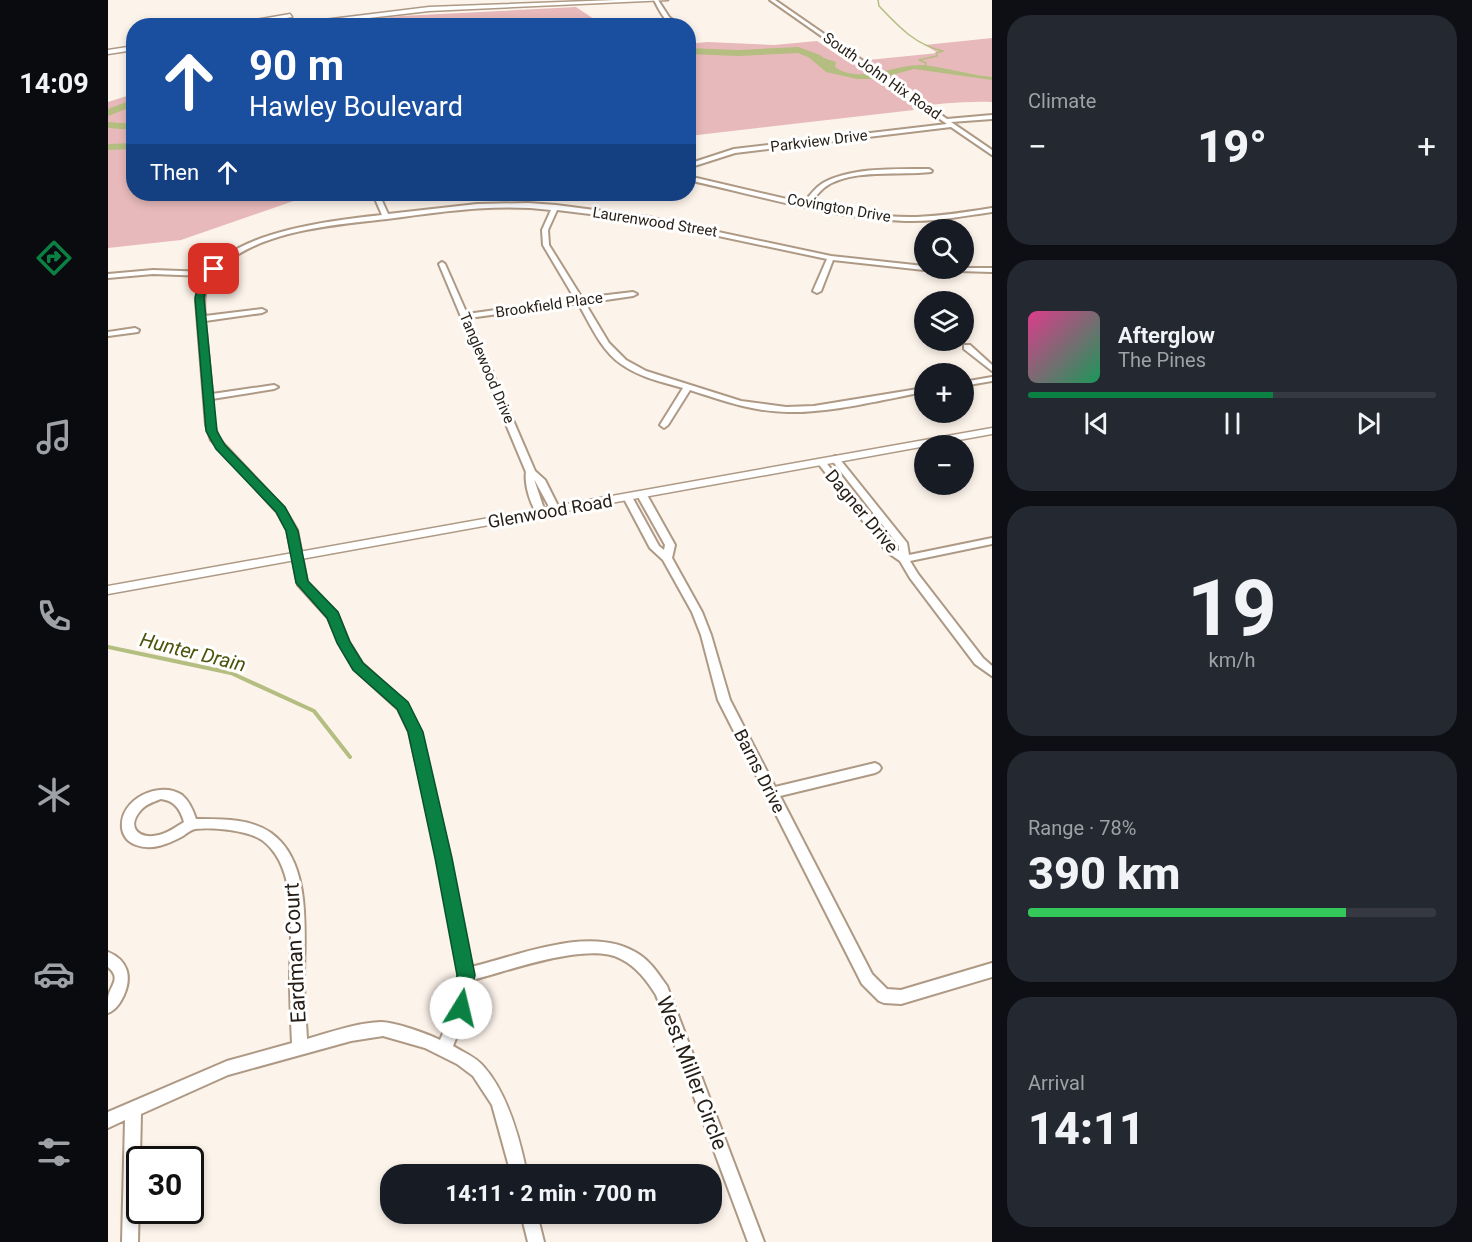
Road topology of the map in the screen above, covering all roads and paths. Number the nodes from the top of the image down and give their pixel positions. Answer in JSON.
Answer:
{"nodes":[{"id":1,"x":462,"y":0,"type":"edge"},
{"id":2,"x":587,"y":0,"type":"edge"},
{"id":3,"x":648,"y":0,"type":"edge"},
{"id":4,"x":656,"y":0,"type":"edge"},
{"id":5,"x":665,"y":0,"type":"edge"},
{"id":6,"x":772,"y":0,"type":"edge"},
{"id":7,"x":577,"y":3,"type":"junction"},
{"id":8,"x":400,"y":8,"type":"junction"},
{"id":9,"x":298,"y":15,"type":"dead end"},
{"id":10,"x":278,"y":18,"type":"edge"},
{"id":11,"x":319,"y":18,"type":"edge"},
{"id":12,"x":667,"y":18,"type":"edge"},
{"id":13,"x":126,"y":41,"type":"edge"},
{"id":14,"x":108,"y":44,"type":"edge"},
{"id":15,"x":126,"y":49,"type":"edge"},
{"id":16,"x":108,"y":52,"type":"edge"},
{"id":17,"x":992,"y":117,"type":"edge"},
{"id":18,"x":950,"y":123,"type":"junction"},
{"id":19,"x":992,"y":142,"type":"edge"},
{"id":20,"x":979,"y":144,"type":"junction"},
{"id":21,"x":992,"y":153,"type":"edge"},
{"id":22,"x":696,"y":163,"type":"edge"},
{"id":23,"x":928,"y":171,"type":"dead end"},
{"id":24,"x":696,"y":180,"type":"edge"},
{"id":25,"x":379,"y":201,"type":"edge"},
{"id":26,"x":806,"y":204,"type":"junction"},
{"id":27,"x":556,"y":207,"type":"junction"},
{"id":28,"x":992,"y":210,"type":"edge"},
{"id":29,"x":386,"y":217,"type":"junction"},
{"id":30,"x":831,"y":258,"type":"junction"},
{"id":31,"x":442,"y":264,"type":"dead end"},
{"id":32,"x":914,"y":267,"type":"edge"},
{"id":33,"x":974,"y":269,"type":"edge"},
{"id":34,"x":992,"y":270,"type":"edge"},
{"id":35,"x":209,"y":274,"type":"junction"},
{"id":36,"x":108,"y":276,"type":"edge"},
{"id":37,"x":818,"y":291,"type":"dead end"},
{"id":38,"x":633,"y":294,"type":"dead end"},
{"id":39,"x":579,"y":300,"type":"junction"},
{"id":40,"x":262,"y":311,"type":"dead end"},
{"id":41,"x":465,"y":316,"type":"junction"},
{"id":42,"x":201,"y":319,"type":"junction"},
{"id":43,"x":135,"y":330,"type":"dead end"},
{"id":44,"x":108,"y":334,"type":"edge"},
{"id":45,"x":972,"y":351,"type":"edge"},
{"id":46,"x":992,"y":369,"type":"edge"},
{"id":47,"x":992,"y":379,"type":"edge"},
{"id":48,"x":974,"y":382,"type":"edge"},
{"id":49,"x":274,"y":387,"type":"dead end"},
{"id":50,"x":687,"y":388,"type":"junction"},
{"id":51,"x":914,"y":392,"type":"edge"},
{"id":52,"x":208,"y":397,"type":"junction"},
{"id":53,"x":664,"y":425,"type":"dead end"},
{"id":54,"x":992,"y":431,"type":"edge"},
{"id":55,"x":835,"y":459,"type":"junction"},
{"id":56,"x":821,"y":462,"type":"junction"},
{"id":57,"x":531,"y":472,"type":"junction"},
{"id":58,"x":642,"y":495,"type":"junction"},
{"id":59,"x":628,"y":497,"type":"junction"},
{"id":60,"x":555,"y":510,"type":"junction"},
{"id":61,"x":540,"y":512,"type":"junction"},
{"id":62,"x":992,"y":541,"type":"edge"},
{"id":63,"x":296,"y":556,"type":"junction"},
{"id":64,"x":667,"y":558,"type":"junction"},
{"id":65,"x":904,"y":559,"type":"junction"},
{"id":66,"x":108,"y":590,"type":"edge"},
{"id":67,"x":992,"y":672,"type":"edge"},
{"id":68,"x":875,"y":768,"type":"dead end"},
{"id":69,"x":772,"y":793,"type":"junction"},
{"id":70,"x":191,"y":824,"type":"junction"},
{"id":71,"x":108,"y":959,"type":"edge"},
{"id":72,"x":992,"y":970,"type":"edge"},
{"id":73,"x":466,"y":975,"type":"junction"},
{"id":74,"x":108,"y":1006,"type":"edge"},
{"id":75,"x":300,"y":1048,"type":"junction"},
{"id":76,"x":444,"y":1049,"type":"junction"},
{"id":77,"x":133,"y":1110,"type":"junction"},
{"id":78,"x":108,"y":1120,"type":"edge"},
{"id":79,"x":516,"y":1164,"type":"edge"},
{"id":80,"x":532,"y":1224,"type":"edge"},
{"id":81,"x":130,"y":1242,"type":"edge"},
{"id":82,"x":537,"y":1242,"type":"edge"},
{"id":83,"x":756,"y":1242,"type":"edge"}],
"edges":[{"from":1,"to":8,"type":"main road"},
{"from":2,"to":7,"type":"main road"},
{"from":3,"to":4,"type":"main road"},
{"from":3,"to":7,"type":"main road"},
{"from":4,"to":5,"type":"main road"},
{"from":4,"to":12,"type":"street"},
{"from":6,"to":18,"type":"street","name":"South John Hix Road"},
{"from":7,"to":8,"type":"main road"},
{"from":8,"to":11,"type":"main road"},
{"from":9,"to":10,"type":"main road"},
{"from":13,"to":14,"type":"main road"},
{"from":15,"to":16,"type":"main road"},
{"from":17,"to":18,"type":"street","name":"Parkview Drive"},
{"from":18,"to":20,"type":"street","name":"South John Hix Road"},
{"from":18,"to":22,"type":"street","name":"Parkview Drive"},
{"from":19,"to":20,"type":"street"},
{"from":20,"to":21,"type":"street","name":"South John Hix Road"},
{"from":23,"to":26,"type":"street"},
{"from":24,"to":26,"type":"street","name":"Covington Drive"},
{"from":25,"to":29,"type":"street"},
{"from":26,"to":28,"type":"street","name":"Covington Drive"},
{"from":27,"to":29,"type":"street","name":"Laurenwood Street"},
{"from":27,"to":30,"type":"street","name":"Laurenwood Street"},
{"from":27,"to":39,"type":"street"},
{"from":29,"to":35,"type":"street","name":"Laurenwood Street"},
{"from":30,"to":32,"type":"street","name":"Laurenwood Street"},
{"from":30,"to":37,"type":"street"},
{"from":31,"to":41,"type":"street","name":"Tanglewood Drive"},
{"from":33,"to":34,"type":"street","name":"Laurenwood Street"},
{"from":35,"to":36,"type":"street"},
{"from":35,"to":42,"type":"street"},
{"from":38,"to":39,"type":"street","name":"Brookfield Place"},
{"from":39,"to":41,"type":"street","name":"Brookfield Place"},
{"from":39,"to":50,"type":"street"},
{"from":40,"to":42,"type":"street"},
{"from":41,"to":57,"type":"street","name":"Tanglewood Drive"},
{"from":42,"to":52,"type":"street"},
{"from":43,"to":44,"type":"street"},
{"from":45,"to":46,"type":"street"},
{"from":47,"to":48,"type":"street"},
{"from":49,"to":52,"type":"street"},
{"from":50,"to":51,"type":"street"},
{"from":50,"to":53,"type":"street"},
{"from":52,"to":63,"type":"street"},
{"from":54,"to":55,"type":"street","name":"Glenwood Road"},
{"from":55,"to":56,"type":"street","name":"Glenwood Road"},
{"from":55,"to":65,"type":"street","name":"Dagner Drive"},
{"from":56,"to":58,"type":"street","name":"Glenwood Road"},
{"from":56,"to":65,"type":"street","name":"Dagner Drive"},
{"from":57,"to":60,"type":"street","name":"Tanglewood Drive"},
{"from":57,"to":61,"type":"street","name":"Tanglewood Drive"},
{"from":58,"to":59,"type":"street","name":"Glenwood Road"},
{"from":58,"to":64,"type":"street","name":"Barns Drive"},
{"from":59,"to":60,"type":"street","name":"Glenwood Road"},
{"from":59,"to":64,"type":"street","name":"Barns Drive"},
{"from":60,"to":61,"type":"street","name":"Glenwood Road"},
{"from":61,"to":63,"type":"street","name":"Glenwood Road"},
{"from":62,"to":65,"type":"street"},
{"from":63,"to":66,"type":"street","name":"Glenwood Road"},
{"from":63,"to":73,"type":"street"},
{"from":64,"to":69,"type":"street","name":"Barns Drive"},
{"from":65,"to":67,"type":"street","name":"Dagner Drive"},
{"from":68,"to":69,"type":"street"},
{"from":69,"to":72,"type":"street","name":"Barns Drive"},
{"from":70,"to":70,"type":"street","name":"Eardman Court"},
{"from":70,"to":75,"type":"street","name":"Eardman Court"},
{"from":71,"to":74,"type":"street"},
{"from":73,"to":76,"type":"street"},
{"from":73,"to":83,"type":"street","name":"West Miller Circle"},
{"from":75,"to":76,"type":"street"},
{"from":75,"to":77,"type":"street"},
{"from":76,"to":79,"type":"street"},
{"from":77,"to":78,"type":"street"},
{"from":77,"to":81,"type":"street"},
{"from":80,"to":82,"type":"street"}]}
